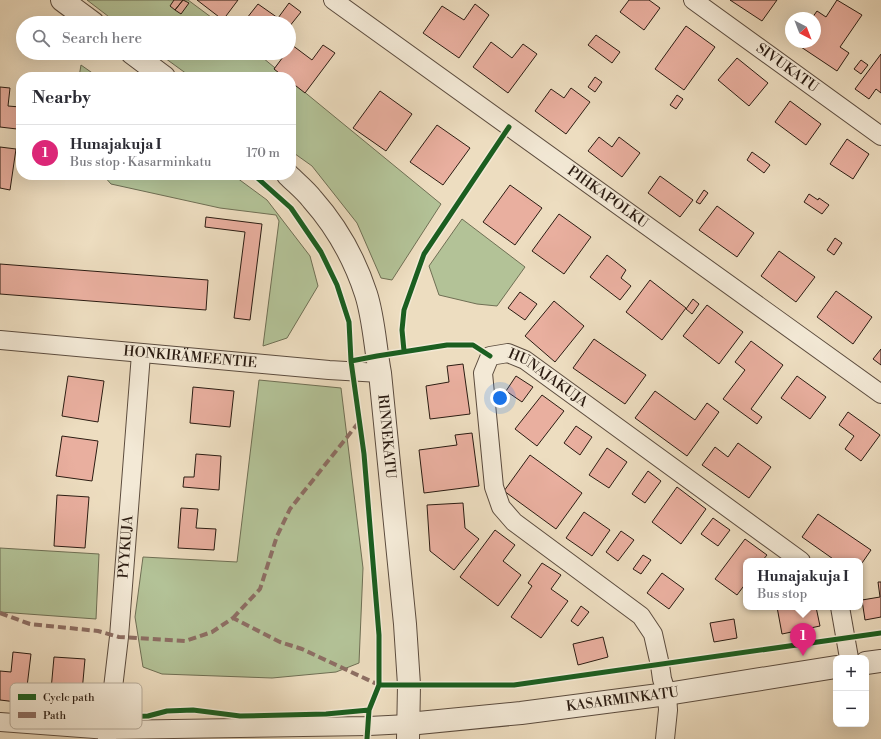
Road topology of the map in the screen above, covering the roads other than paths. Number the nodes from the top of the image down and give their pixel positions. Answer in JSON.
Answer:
{"nodes":[{"id":1,"x":62,"y":0,"type":"edge"},
{"id":2,"x":333,"y":0,"type":"edge"},
{"id":3,"x":693,"y":0,"type":"edge"},
{"id":4,"x":84,"y":16,"type":"edge"},
{"id":5,"x":141,"y":60,"type":"edge"},
{"id":6,"x":157,"y":72,"type":"edge"},
{"id":7,"x":881,"y":136,"type":"edge"},
{"id":8,"x":293,"y":180,"type":"edge"},
{"id":9,"x":0,"y":340,"type":"edge"},
{"id":10,"x":141,"y":354,"type":"junction"},
{"id":11,"x":380,"y":373,"type":"junction"},
{"id":12,"x":881,"y":394,"type":"edge"},
{"id":13,"x":797,"y":558,"type":"edge"},
{"id":14,"x":841,"y":610,"type":"edge"},
{"id":15,"x":848,"y":655,"type":"edge"},
{"id":16,"x":881,"y":661,"type":"edge"},
{"id":17,"x":869,"y":663,"type":"edge"},
{"id":18,"x":833,"y":668,"type":"edge"},
{"id":19,"x":113,"y":683,"type":"edge"},
{"id":20,"x":667,"y":694,"type":"junction"},
{"id":21,"x":0,"y":722,"type":"edge"},
{"id":22,"x":10,"y":723,"type":"edge"},
{"id":23,"x":62,"y":729,"type":"edge"},
{"id":24,"x":408,"y":731,"type":"edge"},
{"id":25,"x":107,"y":734,"type":"edge"},
{"id":26,"x":666,"y":739,"type":"edge"}],
"edges":[{"from":1,"to":4,"type":"street"},
{"from":2,"to":12,"type":"street","name":"PIHKAPOLKU"},
{"from":3,"to":7,"type":"street","name":"SIVUKATU"},
{"from":5,"to":6,"type":"street"},
{"from":8,"to":11,"type":"street","name":"RINNEKATU"},
{"from":9,"to":10,"type":"street","name":"HONKIRÄMEENTIE"},
{"from":10,"to":11,"type":"street","name":"HONKIRÄMEENTIE"},
{"from":10,"to":19,"type":"street","name":"PYYKUJA"},
{"from":11,"to":24,"type":"street","name":"RINNEKATU"},
{"from":13,"to":20,"type":"street","name":"HUNAJAKUJA"},
{"from":14,"to":15,"type":"street"},
{"from":16,"to":17,"type":"street"},
{"from":18,"to":20,"type":"street","name":"KASARMINKATU"},
{"from":20,"to":24,"type":"street","name":"KASARMINKATU"},
{"from":20,"to":26,"type":"street"},
{"from":21,"to":22,"type":"street"},
{"from":23,"to":25,"type":"street"},
{"from":24,"to":25,"type":"street"}]}
